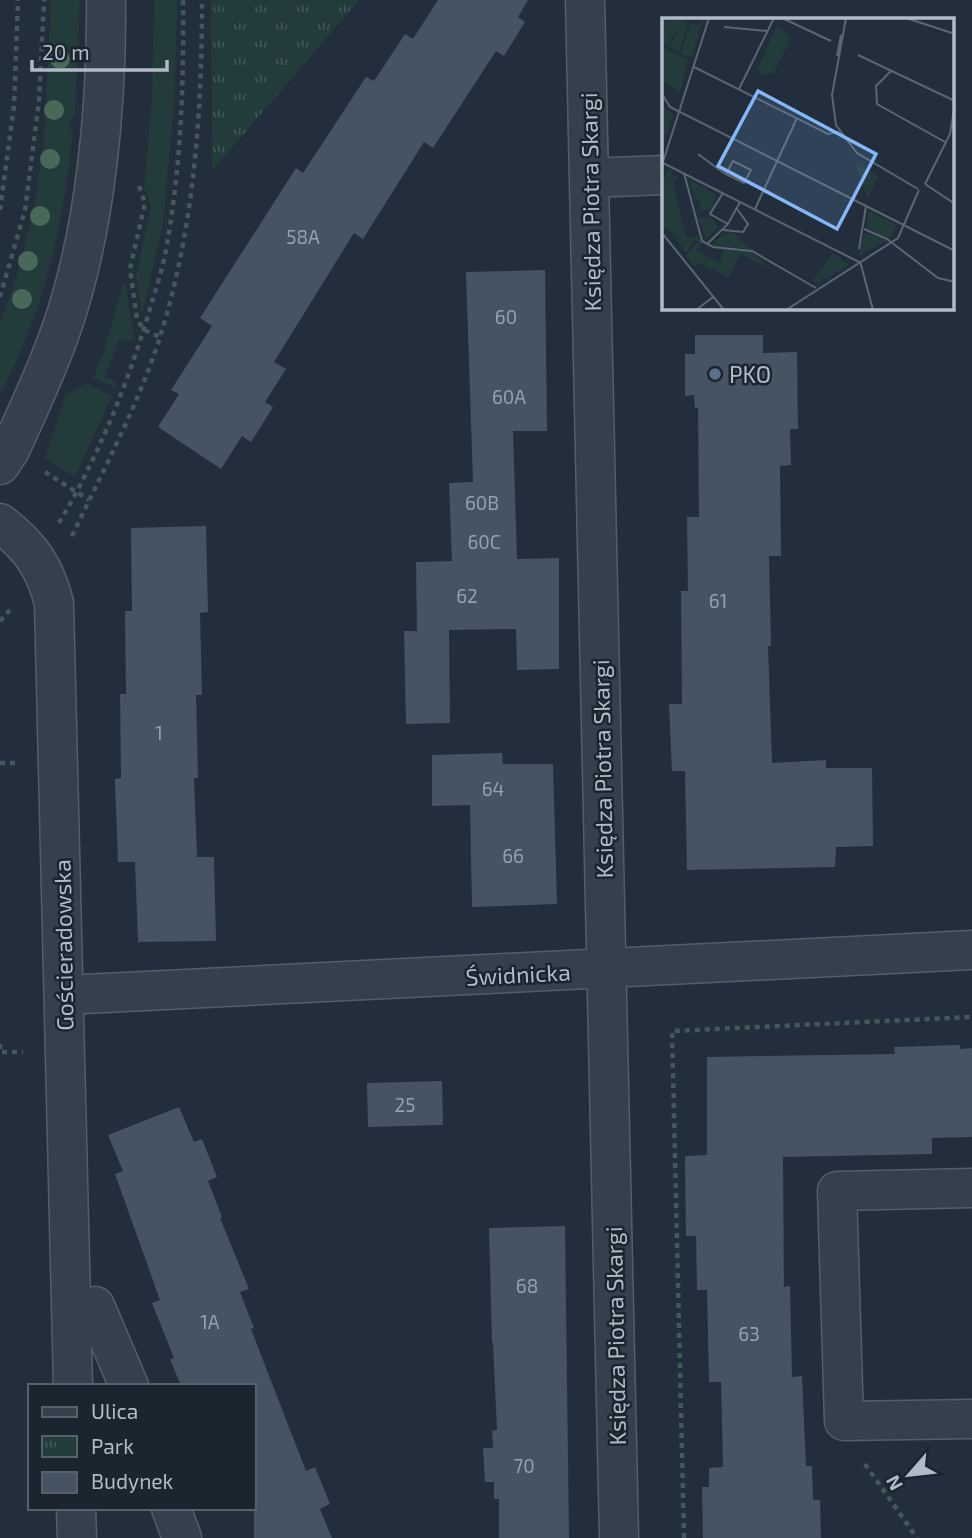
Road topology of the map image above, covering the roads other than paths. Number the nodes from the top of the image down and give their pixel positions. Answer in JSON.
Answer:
{"nodes":[{"id":1,"x":106,"y":0,"type":"edge"},
{"id":2,"x":585,"y":0,"type":"edge"},
{"id":3,"x":662,"y":175,"type":"edge"},
{"id":4,"x":589,"y":178,"type":"junction"},
{"id":5,"x":0,"y":465,"type":"edge"},
{"id":6,"x":0,"y":523,"type":"edge"},
{"id":7,"x":972,"y":950,"type":"edge"},
{"id":8,"x":607,"y":969,"type":"junction"},
{"id":9,"x":64,"y":995,"type":"junction"},
{"id":10,"x":972,"y":1188,"type":"edge"},
{"id":11,"x":96,"y":1306,"type":"dead end"},
{"id":12,"x":73,"y":1384,"type":"edge"},
{"id":13,"x":128,"y":1384,"type":"edge"},
{"id":14,"x":972,"y":1419,"type":"edge"},
{"id":15,"x":76,"y":1510,"type":"edge"},
{"id":16,"x":172,"y":1510,"type":"edge"},
{"id":17,"x":77,"y":1538,"type":"edge"},
{"id":18,"x":182,"y":1538,"type":"edge"},
{"id":19,"x":619,"y":1538,"type":"edge"}],
"edges":[{"from":1,"to":5,"type":"street"},
{"from":2,"to":4,"type":"street","name":"Księdza Piotra Skargi"},
{"from":3,"to":4,"type":"street"},
{"from":4,"to":8,"type":"street","name":"Księdza Piotra Skargi"},
{"from":6,"to":9,"type":"street","name":"Gościeradowska"},
{"from":7,"to":8,"type":"street","name":"Świdnicka"},
{"from":8,"to":9,"type":"street","name":"Świdnicka"},
{"from":8,"to":19,"type":"street","name":"Księdza Piotra Skargi"},
{"from":9,"to":12,"type":"street","name":"Gościeradowska"},
{"from":10,"to":14,"type":"street"},
{"from":11,"to":13,"type":"street"},
{"from":15,"to":17,"type":"street"},
{"from":16,"to":18,"type":"street"}]}
